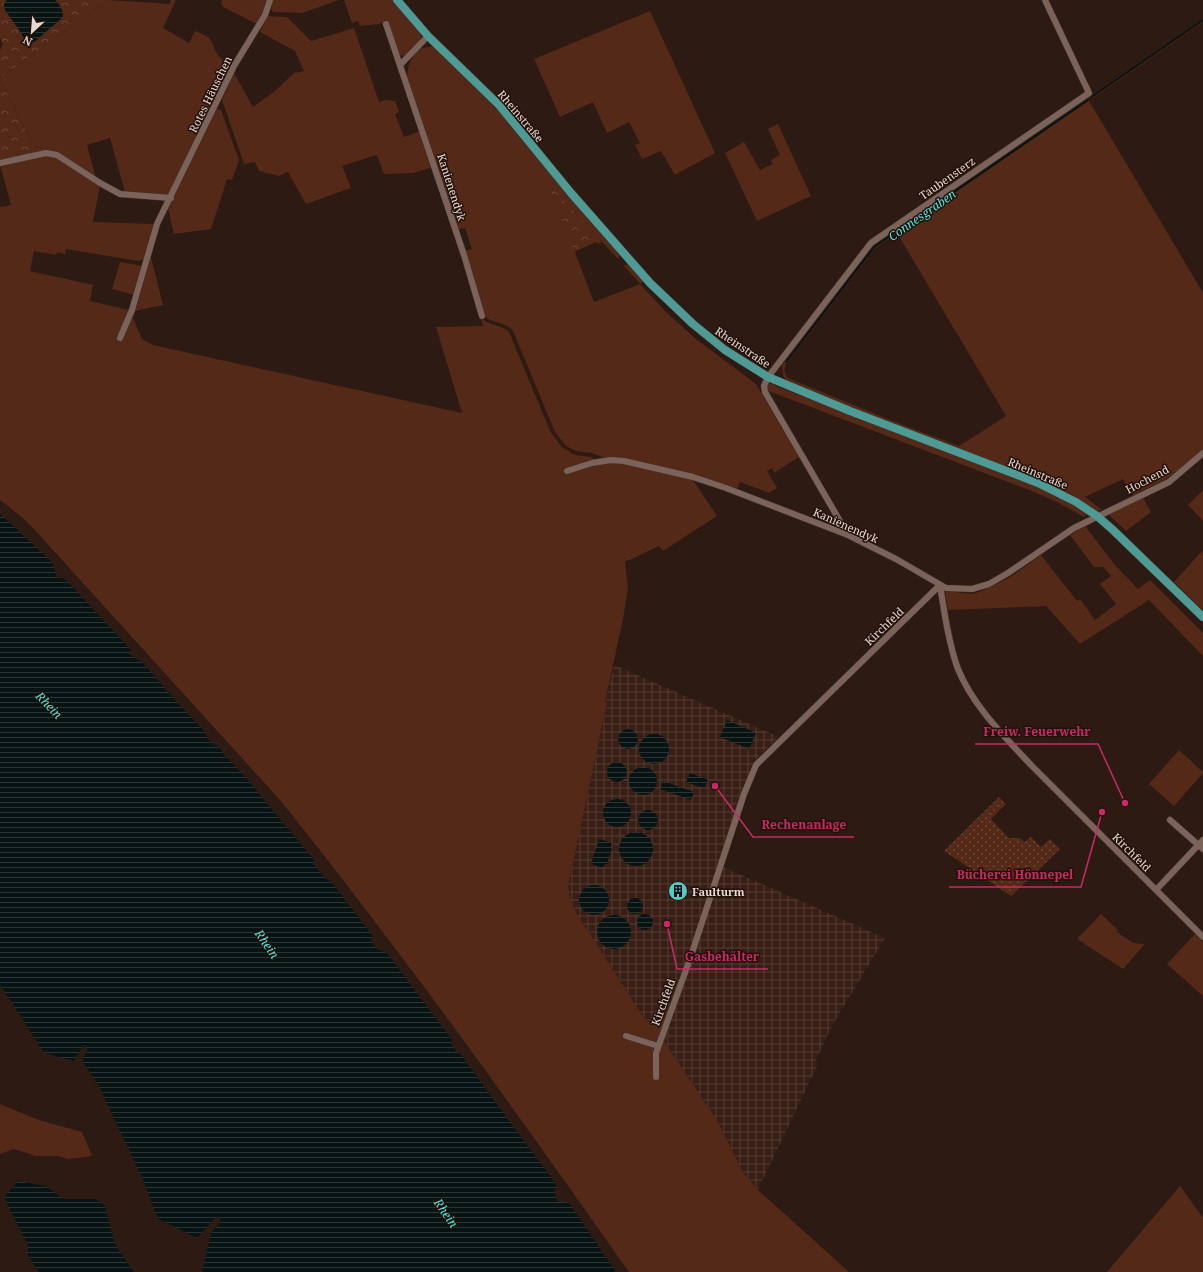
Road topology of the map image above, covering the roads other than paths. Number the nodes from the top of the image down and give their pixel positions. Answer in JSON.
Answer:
{"nodes":[{"id":1,"x":270,"y":0,"type":"edge"},
{"id":2,"x":397,"y":0,"type":"edge"},
{"id":3,"x":1045,"y":0,"type":"edge"},
{"id":4,"x":386,"y":24,"type":"dead end"},
{"id":5,"x":428,"y":36,"type":"junction"},
{"id":6,"x":400,"y":65,"type":"junction"},
{"id":7,"x":0,"y":163,"type":"edge"},
{"id":8,"x":171,"y":198,"type":"junction"},
{"id":9,"x":482,"y":316,"type":"dead end"},
{"id":10,"x":120,"y":338,"type":"dead end"},
{"id":11,"x":768,"y":377,"type":"junction"},
{"id":12,"x":1203,"y":454,"type":"edge"},
{"id":13,"x":567,"y":470,"type":"dead end"},
{"id":14,"x":1097,"y":516,"type":"junction"},
{"id":15,"x":848,"y":535,"type":"junction"},
{"id":16,"x":940,"y":585,"type":"junction"},
{"id":17,"x":1203,"y":617,"type":"edge"},
{"id":18,"x":1170,"y":820,"type":"dead end"},
{"id":19,"x":1202,"y":845,"type":"edge"},
{"id":20,"x":1156,"y":890,"type":"junction"},
{"id":21,"x":1203,"y":937,"type":"edge"},
{"id":22,"x":626,"y":1036,"type":"dead end"},
{"id":23,"x":658,"y":1046,"type":"junction"},
{"id":24,"x":656,"y":1077,"type":"dead end"}],
"edges":[{"from":1,"to":8,"type":"street","name":"Rotes Häuschen"},
{"from":2,"to":5,"type":"main road","name":"Rheinstraße"},
{"from":3,"to":11,"type":"street","name":"Taubensterz"},
{"from":4,"to":6,"type":"street","name":"Kanienendyk"},
{"from":5,"to":6,"type":"street"},
{"from":5,"to":11,"type":"main road","name":"Rheinstraße"},
{"from":6,"to":9,"type":"street","name":"Kanienendyk"},
{"from":7,"to":8,"type":"street"},
{"from":8,"to":10,"type":"street","name":"Rotes Häuschen"},
{"from":11,"to":14,"type":"main road","name":"Rheinstraße"},
{"from":11,"to":15,"type":"street"},
{"from":12,"to":14,"type":"street","name":"Hochend"},
{"from":13,"to":15,"type":"street","name":"Kanienendyk"},
{"from":14,"to":16,"type":"street","name":"Kanienendyk"},
{"from":14,"to":17,"type":"main road","name":"Rheinstraße"},
{"from":15,"to":16,"type":"street","name":"Kanienendyk"},
{"from":16,"to":20,"type":"street","name":"Kirchfeld"},
{"from":16,"to":23,"type":"street","name":"Kirchfeld"},
{"from":18,"to":19,"type":"street"},
{"from":19,"to":20,"type":"street"},
{"from":20,"to":21,"type":"street","name":"Kirchfeld"},
{"from":22,"to":23,"type":"street"},
{"from":23,"to":24,"type":"street","name":"Kirchfeld"}]}
